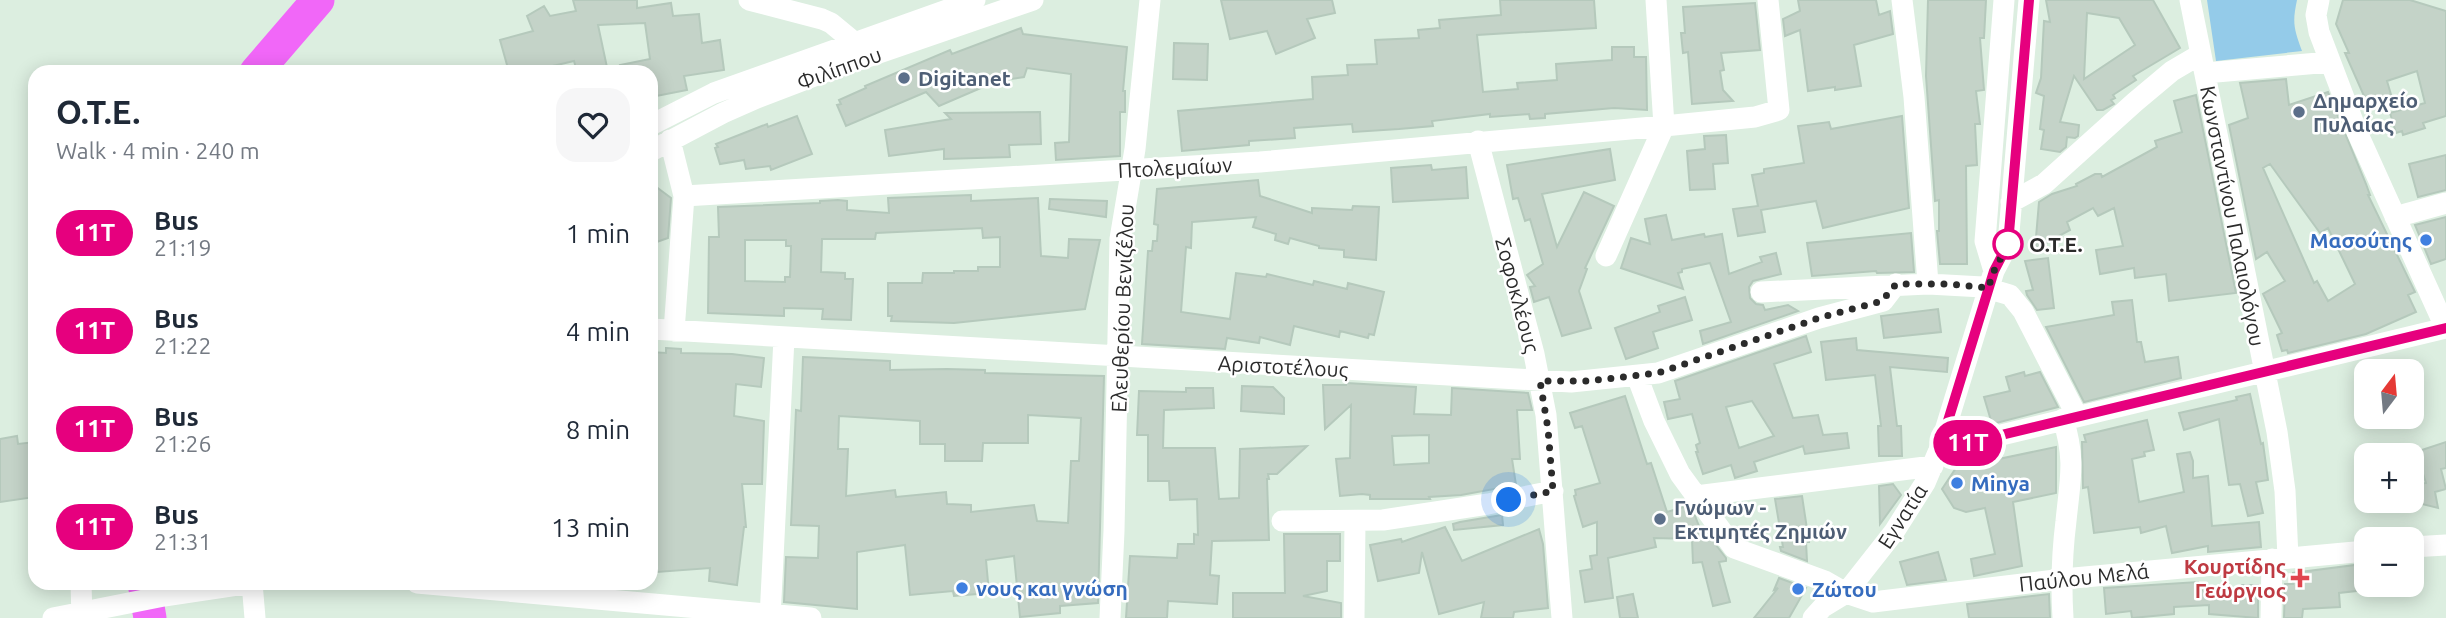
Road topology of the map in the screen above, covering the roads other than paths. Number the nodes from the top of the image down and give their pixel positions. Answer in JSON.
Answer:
{"nodes":[{"id":1,"x":749,"y":0,"type":"edge"},
{"id":2,"x":975,"y":0,"type":"edge"},
{"id":3,"x":1033,"y":0,"type":"edge"},
{"id":4,"x":1150,"y":0,"type":"edge"},
{"id":5,"x":1656,"y":0,"type":"edge"},
{"id":6,"x":1768,"y":0,"type":"edge"},
{"id":7,"x":1902,"y":0,"type":"edge"},
{"id":8,"x":2004,"y":0,"type":"edge"},
{"id":9,"x":2029,"y":0,"type":"edge"},
{"id":10,"x":2190,"y":0,"type":"edge"},
{"id":11,"x":2319,"y":0,"type":"edge"},
{"id":12,"x":855,"y":42,"type":"junction"},
{"id":13,"x":2330,"y":61,"type":"junction"},
{"id":14,"x":2203,"y":64,"type":"junction"},
{"id":15,"x":658,"y":121,"type":"edge"},
{"id":16,"x":1664,"y":126,"type":"junction"},
{"id":17,"x":670,"y":140,"type":"junction"},
{"id":18,"x":1478,"y":141,"type":"junction"},
{"id":19,"x":658,"y":147,"type":"edge"},
{"id":20,"x":1131,"y":170,"type":"junction"},
{"id":21,"x":684,"y":196,"type":"junction"},
{"id":22,"x":2011,"y":202,"type":"junction"},
{"id":23,"x":2446,"y":203,"type":"edge"},
{"id":24,"x":2395,"y":217,"type":"junction"},
{"id":25,"x":1606,"y":256,"type":"dead end"},
{"id":26,"x":1991,"y":279,"type":"junction"},
{"id":27,"x":1896,"y":284,"type":"junction"},
{"id":28,"x":1928,"y":284,"type":"junction"},
{"id":29,"x":1761,"y":292,"type":"dead end"},
{"id":30,"x":2446,"y":326,"type":"edge"},
{"id":31,"x":658,"y":330,"type":"edge"},
{"id":32,"x":674,"y":331,"type":"junction"},
{"id":33,"x":784,"y":338,"type":"junction"},
{"id":34,"x":1118,"y":358,"type":"junction"},
{"id":35,"x":2265,"y":373,"type":"junction"},
{"id":36,"x":1637,"y":376,"type":"junction"},
{"id":37,"x":1540,"y":381,"type":"junction"},
{"id":38,"x":2070,"y":418,"type":"junction"},
{"id":39,"x":1936,"y":458,"type":"junction"},
{"id":40,"x":1553,"y":491,"type":"junction"},
{"id":41,"x":1696,"y":496,"type":"junction"},
{"id":42,"x":1282,"y":521,"type":"dead end"},
{"id":43,"x":1355,"y":521,"type":"junction"},
{"id":44,"x":2446,"y":545,"type":"edge"},
{"id":45,"x":2424,"y":546,"type":"edge"},
{"id":46,"x":2354,"y":552,"type":"edge"},
{"id":47,"x":2280,"y":559,"type":"junction"},
{"id":48,"x":2063,"y":579,"type":"junction"},
{"id":49,"x":81,"y":590,"type":"edge"},
{"id":50,"x":201,"y":590,"type":"edge"},
{"id":51,"x":253,"y":590,"type":"edge"},
{"id":52,"x":568,"y":590,"type":"edge"},
{"id":53,"x":1846,"y":593,"type":"junction"},
{"id":54,"x":81,"y":615,"type":"edge"},
{"id":55,"x":770,"y":616,"type":"edge"},
{"id":56,"x":53,"y":618,"type":"edge"},
{"id":57,"x":255,"y":618,"type":"edge"},
{"id":58,"x":811,"y":618,"type":"edge"},
{"id":59,"x":1110,"y":618,"type":"edge"},
{"id":60,"x":1354,"y":618,"type":"edge"},
{"id":61,"x":1563,"y":618,"type":"edge"},
{"id":62,"x":1813,"y":618,"type":"edge"},
{"id":63,"x":1840,"y":618,"type":"edge"},
{"id":64,"x":2063,"y":618,"type":"edge"},
{"id":65,"x":2271,"y":618,"type":"edge"}],
"edges":[{"from":1,"to":12,"type":"street"},
{"from":2,"to":12,"type":"street","name":"Φιλίππου"},
{"from":3,"to":17,"type":"street","name":"Φιλίππου"},
{"from":4,"to":20,"type":"street","name":"Ελευθερίου Βενιζέλου"},
{"from":5,"to":16,"type":"street"},
{"from":6,"to":16,"type":"street","name":"Πτολεμαίων"},
{"from":7,"to":28,"type":"street"},
{"from":8,"to":26,"type":"street"},
{"from":9,"to":22,"type":"street","name":"Εγνατία"},
{"from":10,"to":14,"type":"street","name":"Κωνσταντίνου Παλαιολόγου"},
{"from":11,"to":13,"type":"street"},
{"from":12,"to":15,"type":"street","name":"Φιλίππου"},
{"from":13,"to":14,"type":"street"},
{"from":13,"to":24,"type":"street"},
{"from":14,"to":22,"type":"street"},
{"from":14,"to":35,"type":"street","name":"Κωνσταντίνου Παλαιολόγου"},
{"from":16,"to":18,"type":"street","name":"Πτολεμαίων"},
{"from":16,"to":25,"type":"street"},
{"from":17,"to":19,"type":"street","name":"Φιλίππου"},
{"from":17,"to":21,"type":"street"},
{"from":18,"to":20,"type":"street","name":"Πτολεμαίων"},
{"from":18,"to":37,"type":"street","name":"Σοφοκλέους"},
{"from":20,"to":21,"type":"street","name":"Πτολεμαίων"},
{"from":20,"to":34,"type":"street","name":"Ελευθερίου Βενιζέλου"},
{"from":21,"to":32,"type":"street"},
{"from":22,"to":26,"type":"street","name":"Εγνατία"},
{"from":23,"to":24,"type":"street"},
{"from":24,"to":30,"type":"street"},
{"from":26,"to":28,"type":"street"},
{"from":26,"to":38,"type":"street"},
{"from":26,"to":39,"type":"street","name":"Εγνατία"},
{"from":27,"to":28,"type":"street"},
{"from":27,"to":29,"type":"street"},
{"from":27,"to":36,"type":"street","name":"Αριστοτέλους"},
{"from":30,"to":35,"type":"street"},
{"from":31,"to":32,"type":"street","name":"Αριστοτέλους"},
{"from":32,"to":33,"type":"street","name":"Αριστοτέλους"},
{"from":33,"to":34,"type":"street","name":"Αριστοτέλους"},
{"from":33,"to":55,"type":"street"},
{"from":34,"to":37,"type":"street","name":"Αριστοτέλους"},
{"from":34,"to":59,"type":"street","name":"Ελευθερίου Βενιζέλου"},
{"from":35,"to":38,"type":"street"},
{"from":35,"to":47,"type":"street","name":"Κωνσταντίνου Παλαιολόγου"},
{"from":36,"to":37,"type":"street","name":"Αριστοτέλους"},
{"from":36,"to":41,"type":"street","name":"Παύλου Μελά"},
{"from":37,"to":40,"type":"street","name":"Σοφοκλέους"},
{"from":38,"to":39,"type":"street"},
{"from":38,"to":48,"type":"street"},
{"from":39,"to":41,"type":"street"},
{"from":39,"to":53,"type":"street","name":"Εγνατία"},
{"from":40,"to":43,"type":"street"},
{"from":40,"to":61,"type":"street","name":"Σοφοκλέους"},
{"from":41,"to":53,"type":"street","name":"Παύλου Μελά"},
{"from":42,"to":43,"type":"street"},
{"from":43,"to":60,"type":"street"},
{"from":44,"to":45,"type":"street"},
{"from":46,"to":47,"type":"street","name":"Παύλου Μελά"},
{"from":47,"to":48,"type":"street","name":"Παύλου Μελά"},
{"from":47,"to":65,"type":"street","name":"Κωνσταντίνου Παλαιολόγου"},
{"from":48,"to":53,"type":"street","name":"Παύλου Μελά"},
{"from":48,"to":64,"type":"street"},
{"from":49,"to":54,"type":"street"},
{"from":50,"to":54,"type":"street"},
{"from":51,"to":57,"type":"street"},
{"from":52,"to":55,"type":"street"},
{"from":53,"to":62,"type":"street","name":"Εγνατία"},
{"from":53,"to":63,"type":"street","name":"Εγνατία"},
{"from":54,"to":56,"type":"street"},
{"from":55,"to":58,"type":"street"}]}
